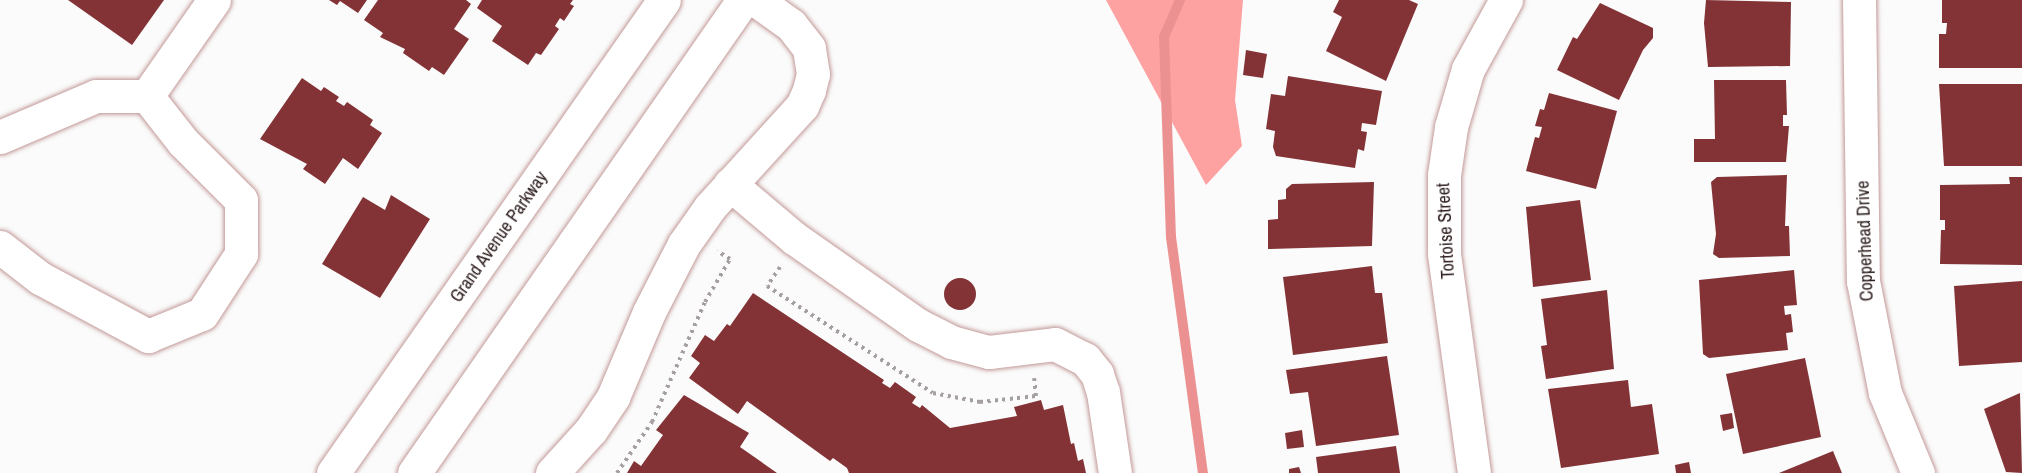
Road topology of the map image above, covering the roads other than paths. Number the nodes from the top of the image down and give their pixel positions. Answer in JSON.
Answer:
{"nodes":[{"id":1,"x":214,"y":0,"type":"edge"},
{"id":2,"x":664,"y":0,"type":"edge"},
{"id":3,"x":743,"y":0,"type":"edge"},
{"id":4,"x":756,"y":0,"type":"edge"},
{"id":5,"x":1506,"y":0,"type":"edge"},
{"id":6,"x":1859,"y":0,"type":"edge"},
{"id":7,"x":147,"y":96,"type":"junction"},
{"id":8,"x":0,"y":137,"type":"edge"},
{"id":9,"x":730,"y":184,"type":"junction"},
{"id":10,"x":0,"y":247,"type":"edge"},
{"id":11,"x":333,"y":473,"type":"edge"},
{"id":12,"x":415,"y":473,"type":"edge"},
{"id":13,"x":552,"y":473,"type":"edge"},
{"id":14,"x":1115,"y":473,"type":"edge"},
{"id":15,"x":1474,"y":473,"type":"edge"},
{"id":16,"x":1918,"y":473,"type":"edge"}],
"edges":[{"from":1,"to":7,"type":"street"},
{"from":2,"to":11,"type":"street","name":"Grand Avenue Parkway"},
{"from":3,"to":12,"type":"street"},
{"from":4,"to":9,"type":"street"},
{"from":5,"to":15,"type":"street","name":"Tortoise Street"},
{"from":6,"to":16,"type":"street","name":"Copperhead Drive"},
{"from":7,"to":8,"type":"street"},
{"from":7,"to":10,"type":"street"},
{"from":9,"to":13,"type":"street"},
{"from":9,"to":14,"type":"street"}]}
